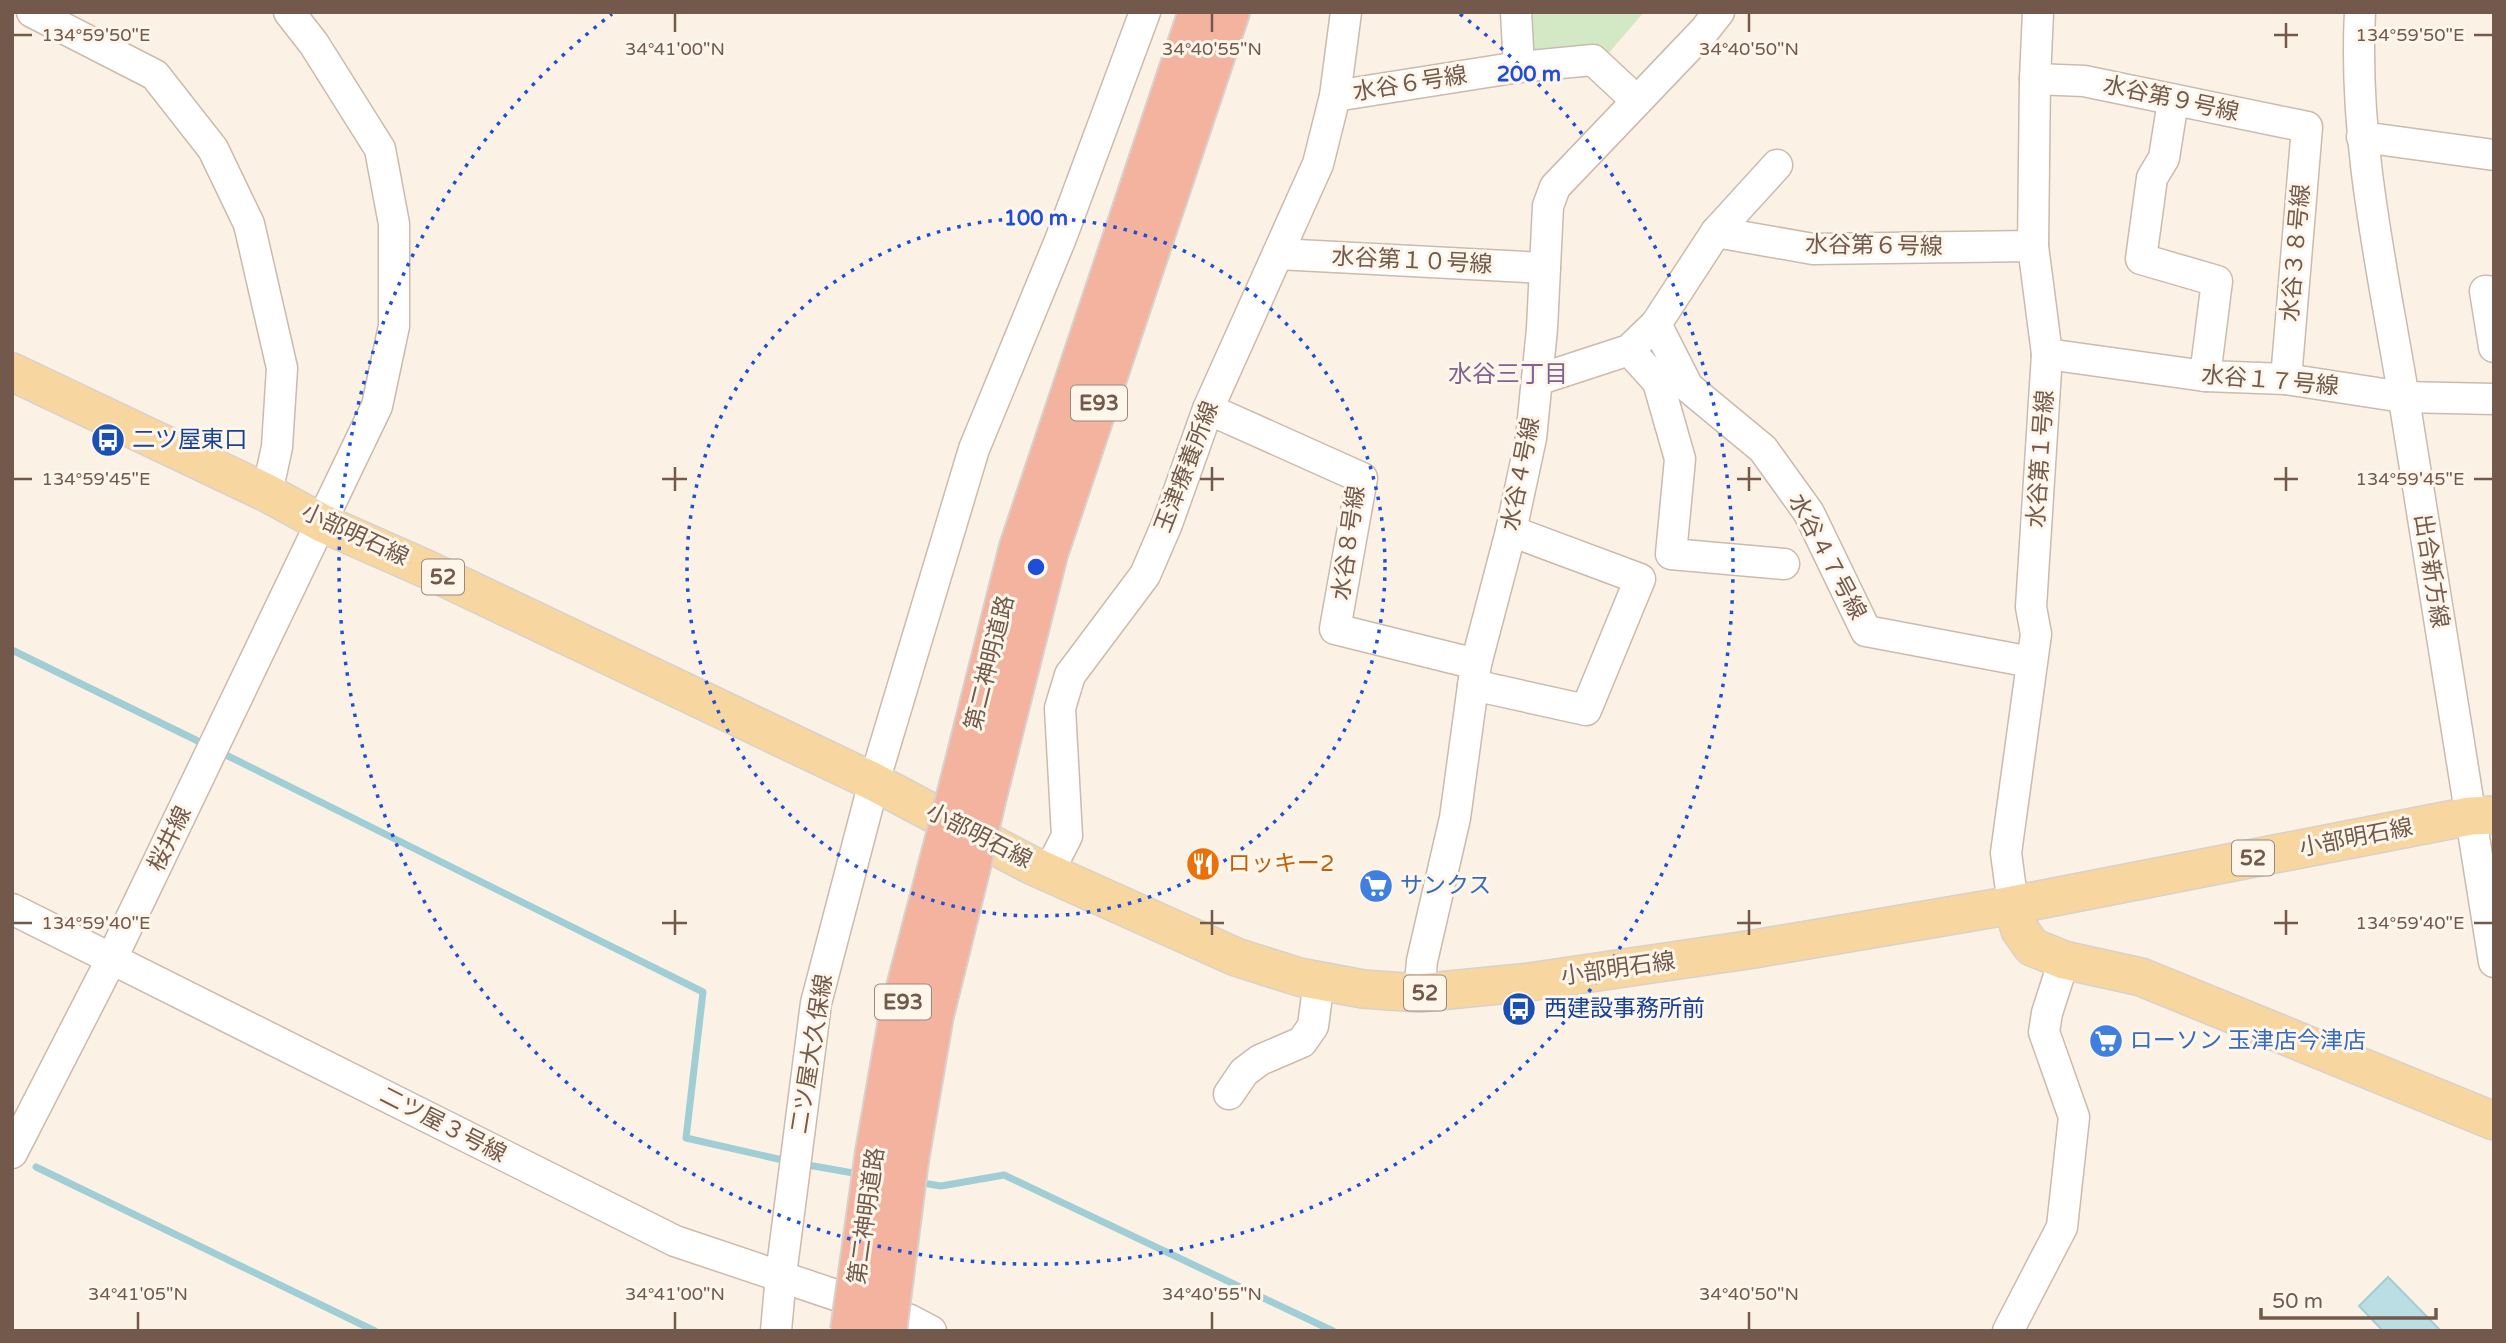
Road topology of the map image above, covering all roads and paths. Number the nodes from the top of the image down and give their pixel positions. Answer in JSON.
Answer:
{"nodes":[{"id":1,"x":32,"y":12,"type":"edge"},
{"id":2,"x":289,"y":12,"type":"edge"},
{"id":3,"x":1145,"y":12,"type":"edge"},
{"id":4,"x":1198,"y":12,"type":"edge"},
{"id":5,"x":1230,"y":12,"type":"edge"},
{"id":6,"x":1346,"y":12,"type":"edge"},
{"id":7,"x":1516,"y":12,"type":"edge"},
{"id":8,"x":1719,"y":12,"type":"edge"},
{"id":9,"x":2038,"y":12,"type":"edge"},
{"id":10,"x":2360,"y":12,"type":"edge"},
{"id":11,"x":1519,"y":67,"type":"junction"},
{"id":12,"x":2035,"y":79,"type":"junction"},
{"id":13,"x":1335,"y":96,"type":"junction"},
{"id":14,"x":2173,"y":100,"type":"junction"},
{"id":15,"x":1637,"y":101,"type":"junction"},
{"id":16,"x":2307,"y":127,"type":"joint"},
{"id":17,"x":2362,"y":137,"type":"junction"},
{"id":18,"x":2494,"y":155,"type":"edge"},
{"id":19,"x":1777,"y":165,"type":"dead end"},
{"id":20,"x":1716,"y":232,"type":"junction"},
{"id":21,"x":2033,"y":246,"type":"junction"},
{"id":22,"x":1278,"y":254,"type":"junction"},
{"id":23,"x":1545,"y":268,"type":"junction"},
{"id":24,"x":2494,"y":292,"type":"edge"},
{"id":25,"x":1656,"y":324,"type":"junction"},
{"id":26,"x":2494,"y":348,"type":"edge"},
{"id":27,"x":1629,"y":350,"type":"junction"},
{"id":28,"x":2047,"y":354,"type":"junction"},
{"id":29,"x":12,"y":372,"type":"edge"},
{"id":30,"x":2206,"y":376,"type":"junction"},
{"id":31,"x":2286,"y":379,"type":"junction"},
{"id":32,"x":1537,"y":380,"type":"junction"},
{"id":33,"x":2403,"y":397,"type":"junction"},
{"id":34,"x":2494,"y":399,"type":"edge"},
{"id":35,"x":1208,"y":410,"type":"junction"},
{"id":36,"x":267,"y":493,"type":"junction"},
{"id":37,"x":323,"y":523,"type":"junction"},
{"id":38,"x":1511,"y":531,"type":"junction"},
{"id":39,"x":1784,"y":564,"type":"dead end"},
{"id":40,"x":2031,"y":662,"type":"junction"},
{"id":41,"x":1475,"y":674,"type":"junction"},
{"id":42,"x":874,"y":782,"type":"junction"},
{"id":43,"x":973,"y":792,"type":"junction"},
{"id":44,"x":2482,"y":816,"type":"edge"},
{"id":45,"x":1049,"y":872,"type":"junction"},
{"id":46,"x":2013,"y":905,"type":"junction"},
{"id":47,"x":12,"y":909,"type":"edge"},
{"id":48,"x":113,"y":958,"type":"junction"},
{"id":49,"x":2064,"y":960,"type":"junction"},
{"id":50,"x":2494,"y":962,"type":"edge"},
{"id":51,"x":1320,"y":981,"type":"junction"},
{"id":52,"x":1419,"y":993,"type":"junction"},
{"id":53,"x":1228,"y":1094,"type":"dead end"},
{"id":54,"x":2494,"y":1121,"type":"edge"},
{"id":55,"x":12,"y":1153,"type":"edge"},
{"id":56,"x":892,"y":1156,"type":"junction"},
{"id":57,"x":781,"y":1275,"type":"junction"},
{"id":58,"x":776,"y":1331,"type":"edge"},
{"id":59,"x":850,"y":1331,"type":"edge"},
{"id":60,"x":887,"y":1331,"type":"edge"},
{"id":61,"x":931,"y":1331,"type":"edge"},
{"id":62,"x":2008,"y":1331,"type":"edge"}],
"edges":[{"from":1,"to":36,"type":"street"},
{"from":2,"to":37,"type":"street","name":"桜井線"},
{"from":3,"to":42,"type":"street"},
{"from":4,"to":43,"type":"highway","name":"第二神明道路","number":"E93"},
{"from":5,"to":43,"type":"highway","name":"第二神明道路","number":"E93"},
{"from":6,"to":13,"type":"street","name":"玉津療養所線"},
{"from":7,"to":11,"type":"street"},
{"from":8,"to":15,"type":"street","name":"水谷４号線"},
{"from":9,"to":12,"type":"street","name":"水谷第１号線"},
{"from":10,"to":17,"type":"street","name":"出合新方線"},
{"from":11,"to":13,"type":"street","name":"水谷６号線"},
{"from":11,"to":15,"type":"street","name":"水谷６号線"},
{"from":12,"to":14,"type":"street","name":"水谷第９号線"},
{"from":12,"to":21,"type":"street","name":"水谷第１号線"},
{"from":13,"to":22,"type":"street","name":"玉津療養所線"},
{"from":14,"to":16,"type":"street","name":"水谷第９号線"},
{"from":14,"to":30,"type":"street"},
{"from":15,"to":23,"type":"street","name":"水谷４号線"},
{"from":16,"to":31,"type":"street","name":"水谷３８号線"},
{"from":17,"to":18,"type":"street"},
{"from":17,"to":33,"type":"street","name":"出合新方線"},
{"from":19,"to":20,"type":"street"},
{"from":20,"to":21,"type":"street","name":"水谷第６号線"},
{"from":20,"to":25,"type":"street"},
{"from":21,"to":28,"type":"street","name":"水谷第１号線"},
{"from":22,"to":23,"type":"street","name":"水谷第１０号線"},
{"from":22,"to":35,"type":"street","name":"玉津療養所線"},
{"from":23,"to":32,"type":"street","name":"水谷４号線"},
{"from":24,"to":26,"type":"street"},
{"from":25,"to":27,"type":"street"},
{"from":25,"to":40,"type":"street","name":"水谷４７号線"},
{"from":27,"to":32,"type":"street"},
{"from":27,"to":39,"type":"street"},
{"from":28,"to":30,"type":"street","name":"水谷１７号線"},
{"from":28,"to":40,"type":"street","name":"水谷第１号線"},
{"from":29,"to":36,"type":"main road","name":"小部明石線","number":"52"},
{"from":30,"to":31,"type":"street","name":"水谷１７号線"},
{"from":31,"to":33,"type":"street","name":"水谷１７号線"},
{"from":32,"to":38,"type":"street","name":"水谷４号線"},
{"from":33,"to":34,"type":"street","name":"水谷１７号線"},
{"from":33,"to":44,"type":"street","name":"出合新方線"},
{"from":35,"to":41,"type":"street","name":"水谷８号線"},
{"from":35,"to":45,"type":"street","name":"玉津療養所線"},
{"from":36,"to":37,"type":"main road","name":"小部明石線","number":"52"},
{"from":37,"to":42,"type":"main road","name":"小部明石線","number":"52"},
{"from":37,"to":48,"type":"street","name":"桜井線"},
{"from":38,"to":41,"type":"street","name":"水谷４号線"},
{"from":38,"to":41,"type":"street"},
{"from":40,"to":46,"type":"street","name":"水谷第１号線"},
{"from":41,"to":52,"type":"street","name":"水谷４号線"},
{"from":42,"to":45,"type":"main road","name":"小部明石線","number":"52"},
{"from":42,"to":57,"type":"street","name":"二ツ屋大久保線"},
{"from":43,"to":56,"type":"highway","name":"第二神明道路","number":"E93","bridge":true},
{"from":44,"to":46,"type":"main road","name":"小部明石線","number":"52"},
{"from":44,"to":50,"type":"street","name":"出合新方線"},
{"from":45,"to":51,"type":"main road","name":"小部明石線","number":"52"},
{"from":46,"to":49,"type":"main road"},
{"from":46,"to":52,"type":"main road","name":"小部明石線","number":"52"},
{"from":47,"to":48,"type":"street","name":"二ツ屋３号線"},
{"from":48,"to":55,"type":"street","name":"桜井線"},
{"from":48,"to":57,"type":"street","name":"二ツ屋３号線"},
{"from":49,"to":54,"type":"main road"},
{"from":49,"to":62,"type":"street"},
{"from":51,"to":52,"type":"main road","name":"小部明石線","number":"52"},
{"from":51,"to":53,"type":"street"},
{"from":56,"to":59,"type":"highway","name":"第二神明道路","number":"E93","bridge":true},
{"from":56,"to":60,"type":"highway","name":"第二神明道路","number":"E93","bridge":true},
{"from":57,"to":58,"type":"street","name":"二ツ屋大久保線"},
{"from":57,"to":61,"type":"street","name":"二ツ屋３号線"}]}
